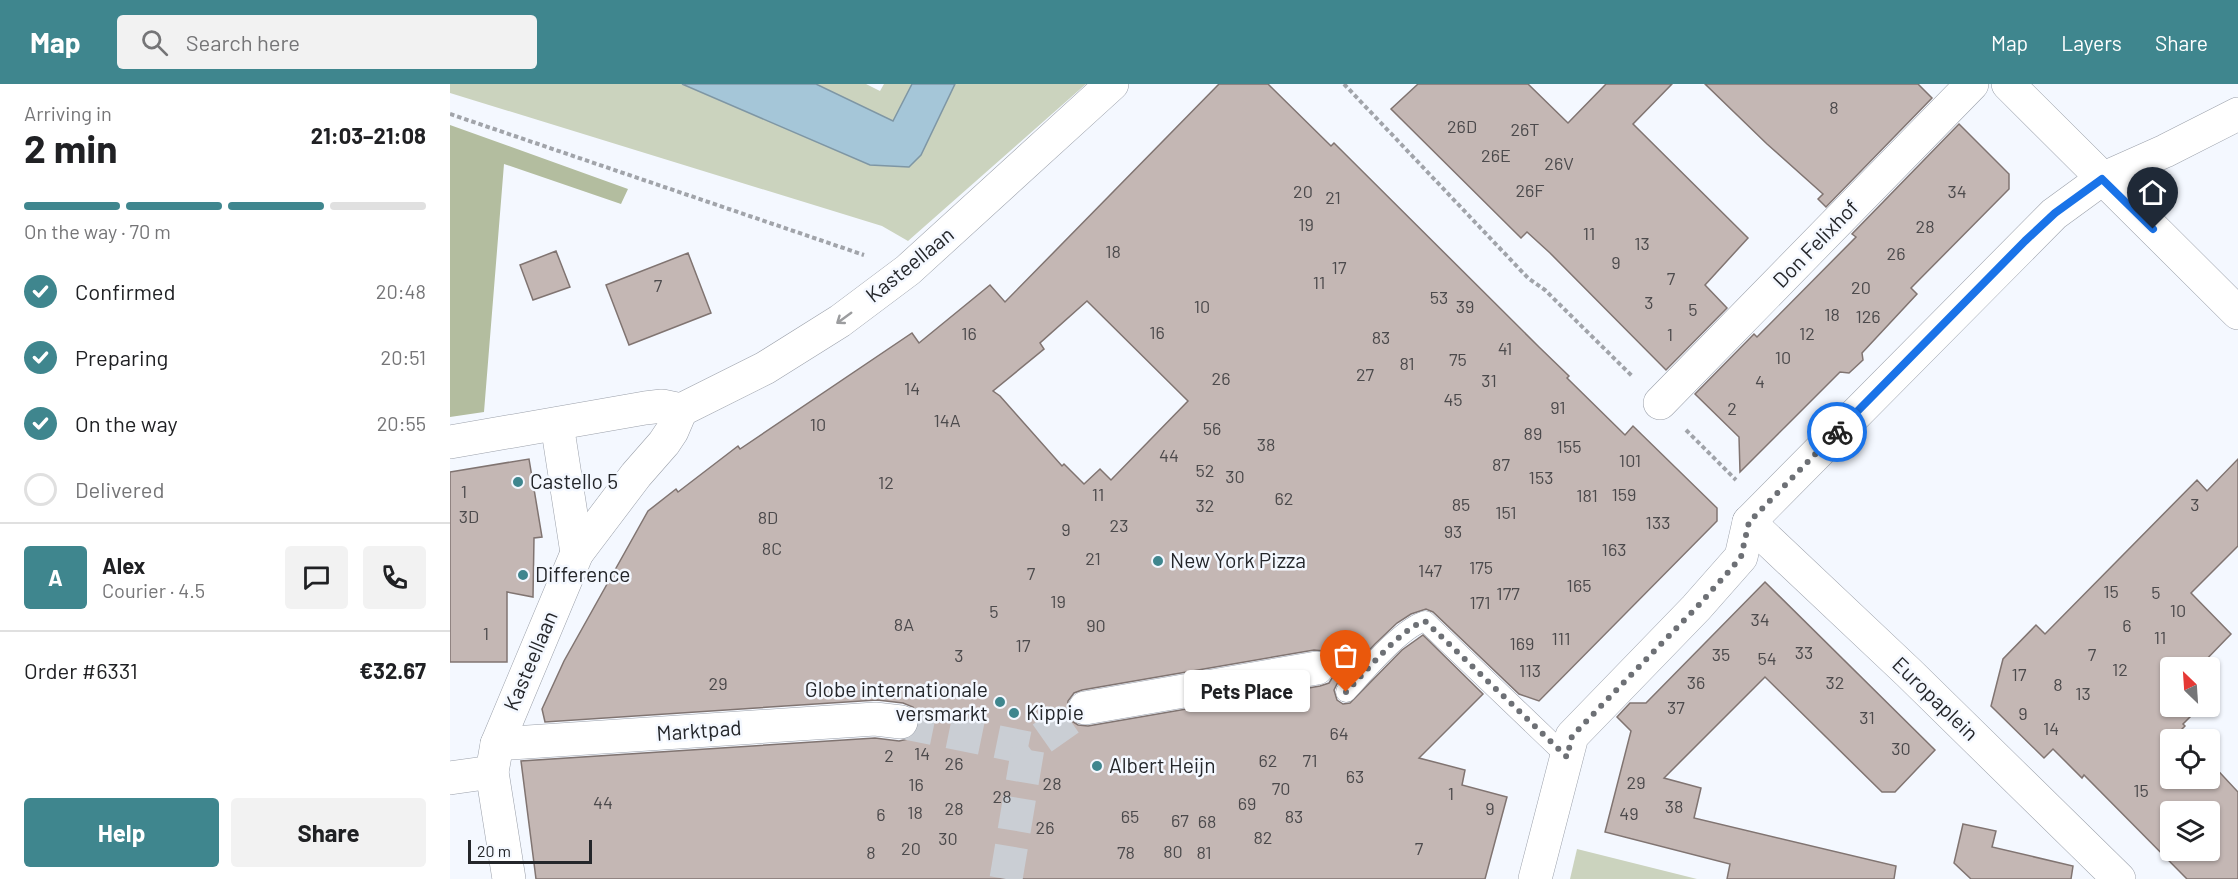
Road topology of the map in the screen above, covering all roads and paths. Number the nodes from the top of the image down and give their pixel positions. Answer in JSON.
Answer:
{"nodes":[{"id":1,"x":1112,"y":84,"type":"edge"},
{"id":2,"x":1344,"y":84,"type":"edge"},
{"id":3,"x":1972,"y":84,"type":"edge"},
{"id":4,"x":2008,"y":84,"type":"edge"},
{"id":5,"x":450,"y":114,"type":"edge"},
{"id":6,"x":2238,"y":114,"type":"edge"},
{"id":7,"x":2102,"y":179,"type":"junction"},
{"id":8,"x":908,"y":270,"type":"junction"},
{"id":9,"x":2238,"y":313,"type":"edge"},
{"id":10,"x":1660,"y":403,"type":"junction"},
{"id":11,"x":681,"y":410,"type":"junction"},
{"id":12,"x":556,"y":424,"type":"junction"},
{"id":13,"x":450,"y":442,"type":"edge"},
{"id":14,"x":1757,"y":515,"type":"junction"},
{"id":15,"x":577,"y":553,"type":"junction"},
{"id":16,"x":1317,"y":668,"type":"dead end"},
{"id":17,"x":1346,"y":692,"type":"dead end"},
{"id":18,"x":1085,"y":708,"type":"tunnel mouth"},
{"id":19,"x":901,"y":722,"type":"tunnel mouth"},
{"id":20,"x":494,"y":758,"type":"junction"},
{"id":21,"x":1564,"y":768,"type":"junction"},
{"id":22,"x":450,"y":778,"type":"edge"},
{"id":23,"x":509,"y":879,"type":"edge"},
{"id":24,"x":1535,"y":879,"type":"edge"},
{"id":25,"x":2119,"y":879,"type":"edge"}],
"edges":[{"from":1,"to":8,"type":"street","name":"Kasteellaan"},
{"from":2,"to":10,"type":"path"},
{"from":3,"to":10,"type":"street","name":"Don Felixhof"},
{"from":4,"to":7,"type":"street"},
{"from":5,"to":8,"type":"path"},
{"from":6,"to":7,"type":"street"},
{"from":7,"to":9,"type":"street"},
{"from":7,"to":14,"type":"street"},
{"from":8,"to":11,"type":"street","name":"Kasteellaan","one_way":true},
{"from":10,"to":14,"type":"path"},
{"from":11,"to":12,"type":"street"},
{"from":11,"to":15,"type":"street","name":"Kasteellaan"},
{"from":12,"to":13,"type":"street"},
{"from":12,"to":15,"type":"street"},
{"from":14,"to":21,"type":"street"},
{"from":14,"to":25,"type":"street","name":"Europaplein"},
{"from":15,"to":20,"type":"street","name":"Kasteellaan"},
{"from":16,"to":18,"type":"street"},
{"from":17,"to":21,"type":"lane"},
{"from":19,"to":20,"type":"street","name":"Marktpad"},
{"from":20,"to":22,"type":"street","name":"Marktpad"},
{"from":20,"to":23,"type":"street"},
{"from":21,"to":24,"type":"street"}]}
